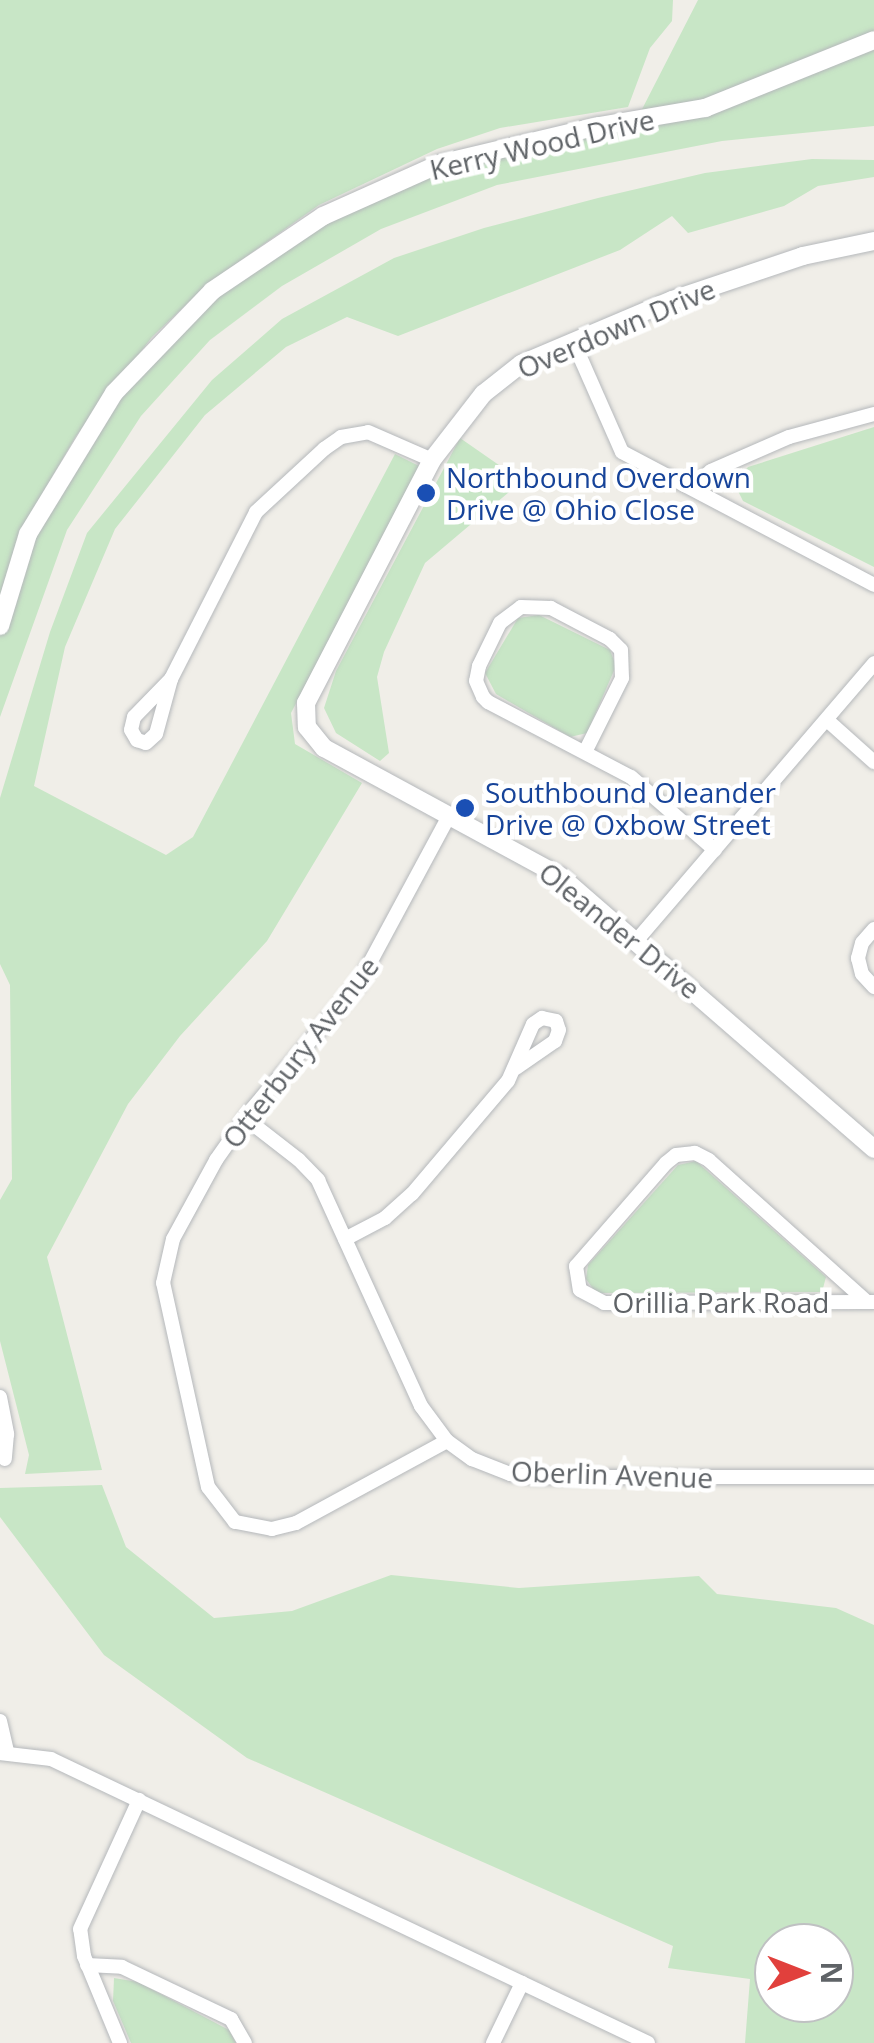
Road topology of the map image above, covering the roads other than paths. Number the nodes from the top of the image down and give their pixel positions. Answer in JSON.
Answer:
{"nodes":[{"id":1,"x":874,"y":40,"type":"edge"},
{"id":2,"x":874,"y":241,"type":"edge"},
{"id":3,"x":573,"y":341,"type":"junction"},
{"id":4,"x":874,"y":414,"type":"edge"},
{"id":5,"x":432,"y":460,"type":"junction"},
{"id":6,"x":692,"y":488,"type":"junction"},
{"id":7,"x":874,"y":585,"type":"edge"},
{"id":8,"x":0,"y":626,"type":"edge"},
{"id":9,"x":874,"y":663,"type":"edge"},
{"id":10,"x":171,"y":679,"type":"dead end"},
{"id":11,"x":828,"y":721,"type":"junction"},
{"id":12,"x":584,"y":752,"type":"junction"},
{"id":13,"x":337,"y":755,"type":"joint"},
{"id":14,"x":874,"y":762,"type":"edge"},
{"id":15,"x":450,"y":814,"type":"junction"},
{"id":16,"x":715,"y":850,"type":"junction"},
{"id":17,"x":874,"y":929,"type":"edge"},
{"id":18,"x":637,"y":940,"type":"junction"},
{"id":19,"x":874,"y":987,"type":"edge"},
{"id":20,"x":516,"y":1068,"type":"dead end"},
{"id":21,"x":245,"y":1118,"type":"junction"},
{"id":22,"x":874,"y":1149,"type":"edge"},
{"id":23,"x":345,"y":1239,"type":"junction"},
{"id":24,"x":871,"y":1302,"type":"edge"},
{"id":25,"x":0,"y":1397,"type":"edge"},
{"id":26,"x":447,"y":1441,"type":"junction"},
{"id":27,"x":5,"y":1459,"type":"dead end"},
{"id":28,"x":874,"y":1477,"type":"edge"},
{"id":29,"x":0,"y":1721,"type":"edge"},
{"id":30,"x":4,"y":1753,"type":"edge"},
{"id":31,"x":139,"y":1800,"type":"junction"},
{"id":32,"x":88,"y":1965,"type":"junction"},
{"id":33,"x":522,"y":1983,"type":"junction"},
{"id":34,"x":120,"y":2043,"type":"edge"},
{"id":35,"x":245,"y":2043,"type":"edge"},
{"id":36,"x":493,"y":2043,"type":"edge"},
{"id":37,"x":648,"y":2043,"type":"edge"}],
"edges":[{"from":1,"to":8,"type":"street","name":"Kerry Wood Drive"},
{"from":2,"to":3,"type":"street","name":"Overdown Drive"},
{"from":3,"to":5,"type":"street","name":"Overdown Drive"},
{"from":3,"to":6,"type":"street"},
{"from":4,"to":6,"type":"street"},
{"from":5,"to":10,"type":"street"},
{"from":5,"to":13,"type":"street","name":"Overdown Drive"},
{"from":6,"to":7,"type":"street"},
{"from":9,"to":11,"type":"street"},
{"from":11,"to":14,"type":"street"},
{"from":11,"to":16,"type":"street"},
{"from":12,"to":12,"type":"street"},
{"from":12,"to":16,"type":"street"},
{"from":13,"to":15,"type":"street","name":"Oleander Drive"},
{"from":15,"to":18,"type":"street","name":"Oleander Drive"},
{"from":15,"to":21,"type":"street","name":"Otterbury Avenue"},
{"from":16,"to":18,"type":"street"},
{"from":17,"to":19,"type":"street"},
{"from":18,"to":22,"type":"street","name":"Oleander Drive"},
{"from":20,"to":23,"type":"street"},
{"from":21,"to":23,"type":"street","name":"Oberlin Avenue"},
{"from":21,"to":26,"type":"street","name":"Otterbury Avenue"},
{"from":23,"to":26,"type":"street","name":"Oberlin Avenue"},
{"from":24,"to":24,"type":"street","name":"Orillia Park Road"},
{"from":25,"to":27,"type":"street"},
{"from":26,"to":28,"type":"street","name":"Oberlin Avenue"},
{"from":29,"to":30,"type":"street"},
{"from":30,"to":31,"type":"street"},
{"from":31,"to":32,"type":"street"},
{"from":31,"to":33,"type":"street"},
{"from":32,"to":34,"type":"street"},
{"from":32,"to":35,"type":"street"},
{"from":33,"to":36,"type":"street"},
{"from":33,"to":37,"type":"street"}]}
